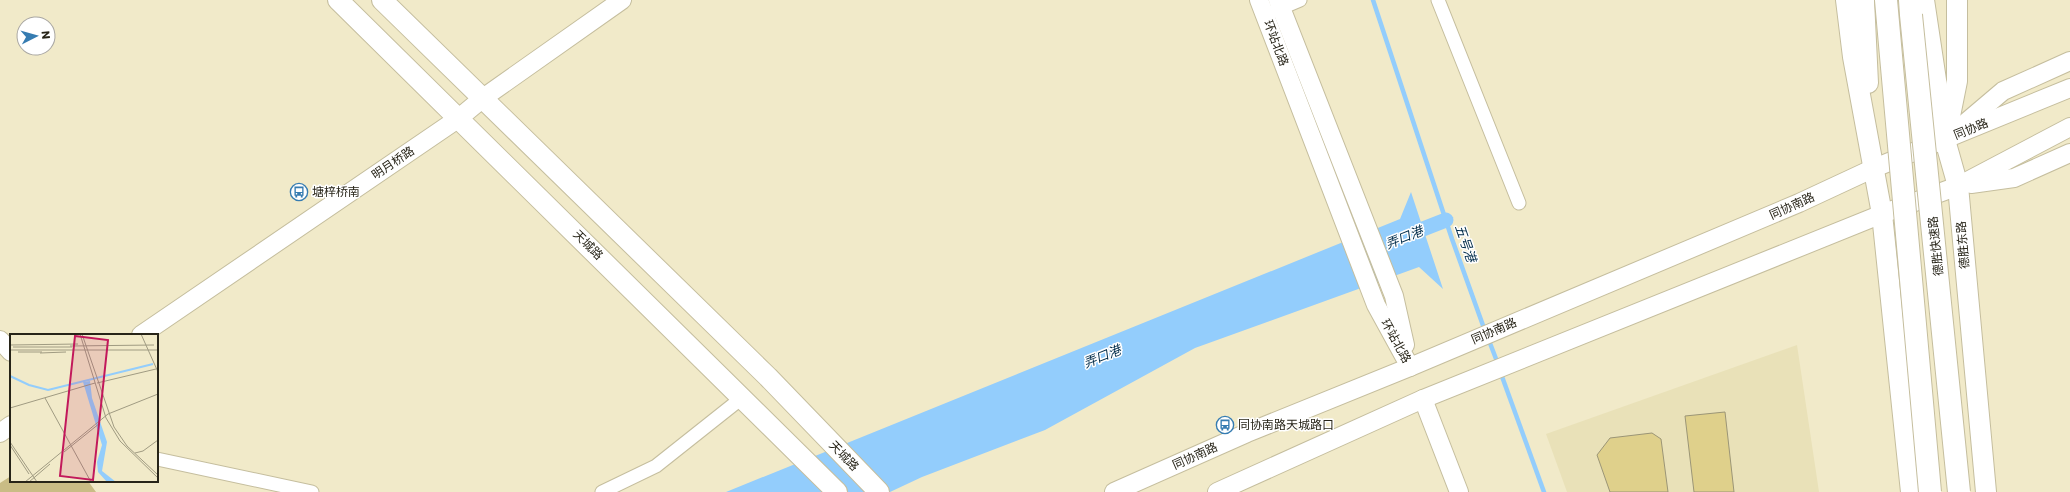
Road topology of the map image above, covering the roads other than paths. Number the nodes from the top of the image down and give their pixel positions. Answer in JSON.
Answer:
{"nodes":[{"id":1,"x":338,"y":0,"type":"edge"},
{"id":2,"x":382,"y":0,"type":"edge"},
{"id":3,"x":622,"y":0,"type":"edge"},
{"id":4,"x":1299,"y":0,"type":"edge"},
{"id":5,"x":1438,"y":0,"type":"edge"},
{"id":6,"x":1846,"y":0,"type":"edge"},
{"id":7,"x":1864,"y":0,"type":"edge"},
{"id":8,"x":1956,"y":0,"type":"edge"},
{"id":9,"x":1886,"y":3,"type":"edge"},
{"id":10,"x":1280,"y":4,"type":"edge"},
{"id":11,"x":1914,"y":4,"type":"edge"},
{"id":12,"x":1262,"y":7,"type":"edge"},
{"id":13,"x":2070,"y":61,"type":"edge"},
{"id":14,"x":2070,"y":88,"type":"edge"},
{"id":15,"x":483,"y":98,"type":"junction"},
{"id":16,"x":459,"y":118,"type":"junction"},
{"id":17,"x":2070,"y":127,"type":"edge"},
{"id":18,"x":1945,"y":140,"type":"junction"},
{"id":19,"x":2070,"y":153,"type":"edge"},
{"id":20,"x":1872,"y":169,"type":"junction"},
{"id":21,"x":1958,"y":186,"type":"junction"},
{"id":22,"x":1519,"y":203,"type":"dead end"},
{"id":23,"x":1882,"y":214,"type":"junction"},
{"id":24,"x":142,"y":334,"type":"edge"},
{"id":25,"x":0,"y":340,"type":"edge"},
{"id":26,"x":10,"y":351,"type":"edge"},
{"id":27,"x":1410,"y":367,"type":"junction"},
{"id":28,"x":743,"y":397,"type":"junction"},
{"id":29,"x":1423,"y":399,"type":"junction"},
{"id":30,"x":10,"y":426,"type":"edge"},
{"id":31,"x":0,"y":433,"type":"edge"},
{"id":32,"x":158,"y":459,"type":"edge"},
{"id":33,"x":312,"y":492,"type":"edge"},
{"id":34,"x":602,"y":492,"type":"edge"},
{"id":35,"x":837,"y":492,"type":"edge"},
{"id":36,"x":879,"y":492,"type":"edge"},
{"id":37,"x":1114,"y":492,"type":"edge"},
{"id":38,"x":1217,"y":492,"type":"edge"},
{"id":39,"x":1459,"y":492,"type":"edge"},
{"id":40,"x":1911,"y":492,"type":"edge"},
{"id":41,"x":1930,"y":492,"type":"edge"},
{"id":42,"x":1960,"y":492,"type":"edge"},
{"id":43,"x":1986,"y":492,"type":"edge"}],
"edges":[{"from":1,"to":16,"type":"main road","name":"天城路"},
{"from":2,"to":15,"type":"main road","name":"天城路"},
{"from":3,"to":15,"type":"main road","name":"明月桥路"},
{"from":4,"to":10,"type":"street"},
{"from":5,"to":22,"type":"street"},
{"from":6,"to":20,"type":"main road"},
{"from":7,"to":20,"type":"main road"},
{"from":8,"to":18,"type":"main road"},
{"from":9,"to":41,"type":"highway","bridge":true},
{"from":10,"to":12,"type":"street"},
{"from":10,"to":27,"type":"main road","name":"环站北路"},
{"from":11,"to":18,"type":"main road","name":"德胜东路"},
{"from":11,"to":42,"type":"highway","name":"德胜快速路","bridge":true},
{"from":12,"to":27,"type":"main road","name":"环站北路"},
{"from":13,"to":18,"type":"main road"},
{"from":14,"to":18,"type":"main road","name":"同协路"},
{"from":15,"to":16,"type":"main road","name":"明月桥路"},
{"from":15,"to":36,"type":"main road","name":"天城路"},
{"from":16,"to":24,"type":"main road","name":"明月桥路"},
{"from":16,"to":28,"type":"main road","name":"天城路"},
{"from":17,"to":21,"type":"main road"},
{"from":18,"to":20,"type":"main road","name":"同协路"},
{"from":18,"to":21,"type":"main road","name":"德胜东路"},
{"from":19,"to":21,"type":"main road"},
{"from":20,"to":23,"type":"main road"},
{"from":20,"to":27,"type":"main road","name":"同协南路"},
{"from":21,"to":23,"type":"main road"},
{"from":21,"to":43,"type":"main road","name":"德胜东路"},
{"from":23,"to":29,"type":"main road"},
{"from":23,"to":40,"type":"main road"},
{"from":25,"to":26,"type":"main road"},
{"from":27,"to":37,"type":"main road","name":"同协南路"},
{"from":28,"to":34,"type":"street"},
{"from":28,"to":35,"type":"main road","name":"天城路"},
{"from":29,"to":38,"type":"main road"},
{"from":29,"to":39,"type":"main road"},
{"from":30,"to":31,"type":"main road"},
{"from":32,"to":33,"type":"street"}]}
